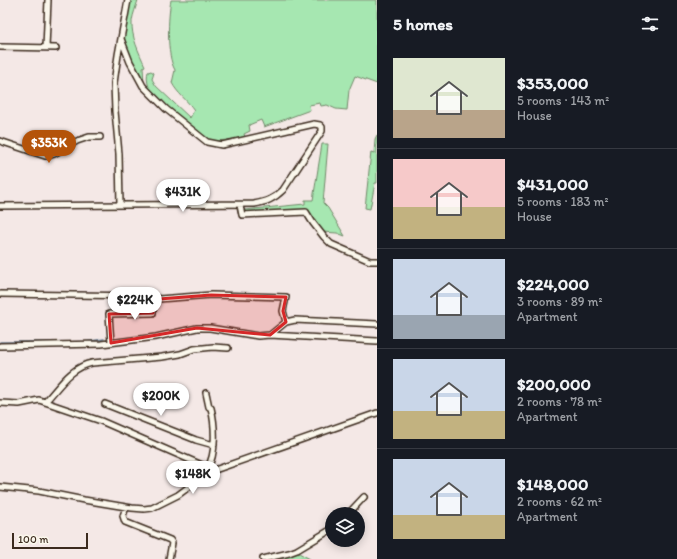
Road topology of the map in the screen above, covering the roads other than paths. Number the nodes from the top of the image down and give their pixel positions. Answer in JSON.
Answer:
{"nodes":[{"id":1,"x":48,"y":0,"type":"edge"},
{"id":2,"x":128,"y":0,"type":"edge"},
{"id":3,"x":121,"y":38,"type":"junction"},
{"id":4,"x":0,"y":47,"type":"edge"},
{"id":5,"x":46,"y":48,"type":"junction"},
{"id":6,"x":56,"y":48,"type":"dead end"},
{"id":7,"x":100,"y":137,"type":"dead end"},
{"id":8,"x":0,"y":141,"type":"edge"},
{"id":9,"x":240,"y":204,"type":"junction"},
{"id":10,"x":120,"y":205,"type":"junction"},
{"id":11,"x":0,"y":206,"type":"edge"},
{"id":12,"x":377,"y":262,"type":"edge"},
{"id":13,"x":0,"y":294,"type":"edge"},
{"id":14,"x":158,"y":299,"type":"junction"},
{"id":15,"x":286,"y":322,"type":"junction"},
{"id":16,"x":377,"y":324,"type":"edge"},
{"id":17,"x":270,"y":335,"type":"junction"},
{"id":18,"x":377,"y":341,"type":"edge"},
{"id":19,"x":111,"y":343,"type":"junction"},
{"id":20,"x":0,"y":346,"type":"edge"},
{"id":21,"x":228,"y":348,"type":"dead end"},
{"id":22,"x":206,"y":393,"type":"dead end"},
{"id":23,"x":45,"y":402,"type":"junction"},
{"id":24,"x":0,"y":403,"type":"edge"},
{"id":25,"x":104,"y":404,"type":"dead end"},
{"id":26,"x":377,"y":413,"type":"edge"},
{"id":27,"x":214,"y":445,"type":"junction"},
{"id":28,"x":209,"y":470,"type":"junction"},
{"id":29,"x":0,"y":487,"type":"edge"},
{"id":30,"x":364,"y":497,"type":"dead end"},
{"id":31,"x":126,"y":507,"type":"junction"},
{"id":32,"x":355,"y":507,"type":"edge"},
{"id":33,"x":325,"y":533,"type":"edge"},
{"id":34,"x":169,"y":559,"type":"edge"},
{"id":35,"x":263,"y":559,"type":"edge"}],
"edges":[{"from":1,"to":5,"type":"street"},
{"from":2,"to":3,"type":"street"},
{"from":3,"to":9,"type":"street"},
{"from":3,"to":10,"type":"street"},
{"from":4,"to":5,"type":"street"},
{"from":5,"to":6,"type":"street"},
{"from":7,"to":8,"type":"street"},
{"from":9,"to":10,"type":"street"},
{"from":9,"to":12,"type":"street"},
{"from":10,"to":11,"type":"street"},
{"from":13,"to":14,"type":"street"},
{"from":14,"to":15,"type":"street"},
{"from":14,"to":19,"type":"street"},
{"from":15,"to":16,"type":"street"},
{"from":15,"to":17,"type":"street"},
{"from":17,"to":18,"type":"street"},
{"from":17,"to":19,"type":"street"},
{"from":19,"to":20,"type":"street"},
{"from":21,"to":23,"type":"street"},
{"from":22,"to":27,"type":"street"},
{"from":23,"to":24,"type":"street"},
{"from":23,"to":28,"type":"street"},
{"from":25,"to":27,"type":"street"},
{"from":26,"to":28,"type":"street"},
{"from":27,"to":28,"type":"street"},
{"from":28,"to":31,"type":"street"},
{"from":29,"to":31,"type":"street"},
{"from":30,"to":32,"type":"street"},
{"from":31,"to":34,"type":"street"},
{"from":33,"to":35,"type":"street"}]}
